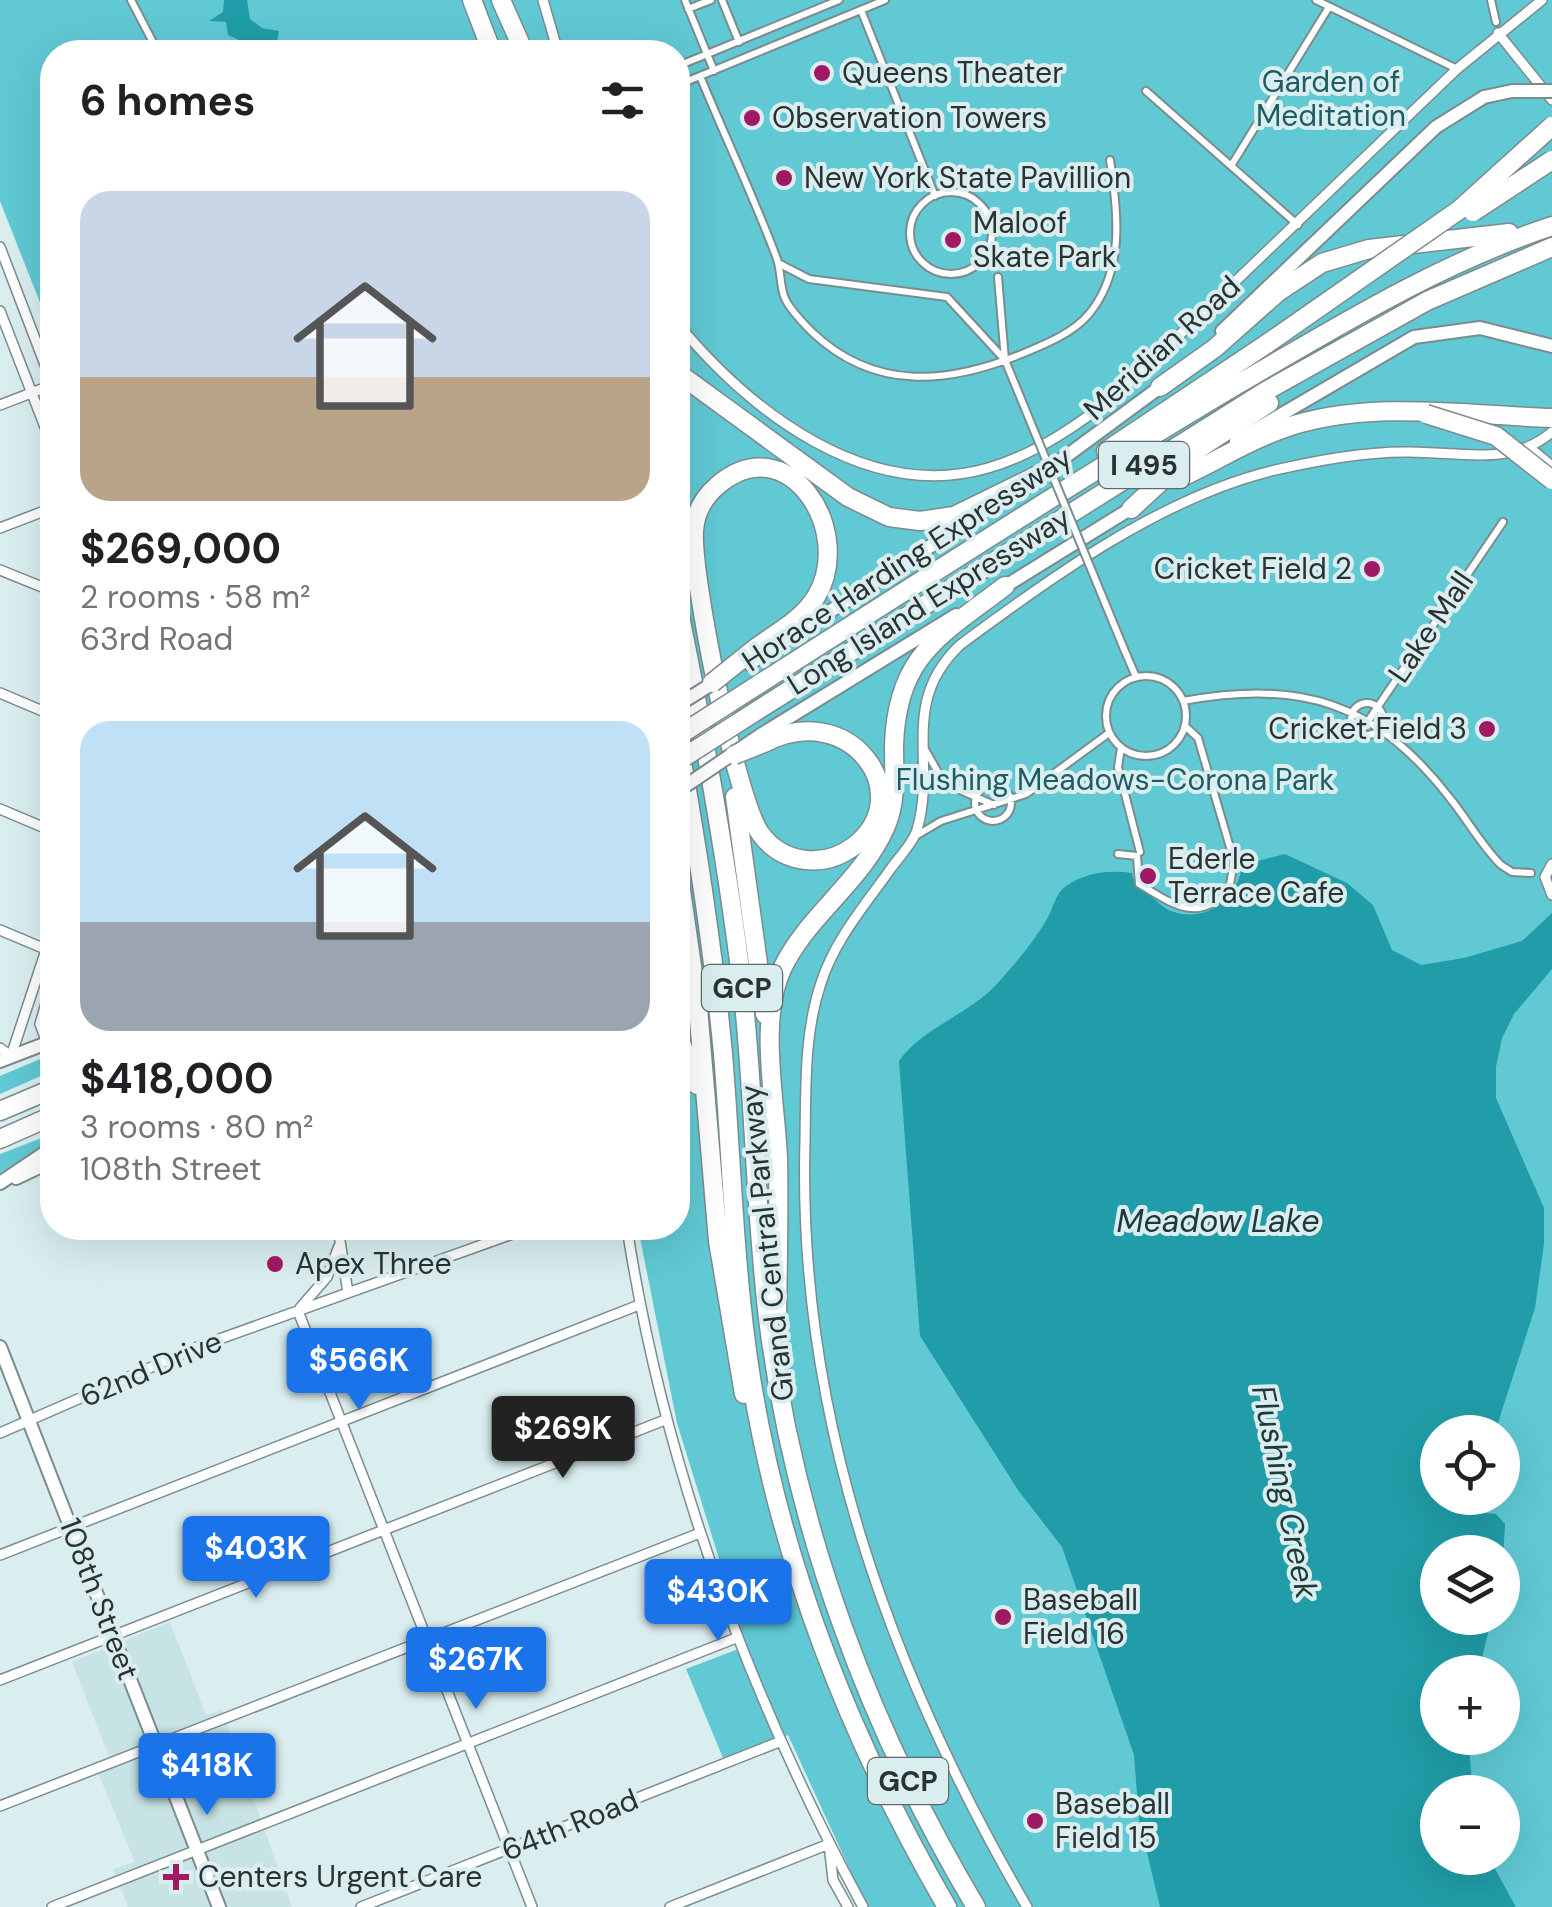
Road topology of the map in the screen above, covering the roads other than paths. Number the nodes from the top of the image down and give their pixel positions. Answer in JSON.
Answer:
{"nodes":[{"id":1,"x":131,"y":0,"type":"edge"},
{"id":2,"x":471,"y":0,"type":"edge"},
{"id":3,"x":500,"y":0,"type":"edge"},
{"id":4,"x":543,"y":0,"type":"edge"},
{"id":5,"x":684,"y":0,"type":"edge"},
{"id":6,"x":711,"y":0,"type":"edge"},
{"id":7,"x":722,"y":0,"type":"edge"},
{"id":8,"x":839,"y":0,"type":"edge"},
{"id":9,"x":1316,"y":0,"type":"edge"},
{"id":10,"x":1490,"y":0,"type":"edge"},
{"id":11,"x":1542,"y":0,"type":"edge"},
{"id":12,"x":879,"y":1,"type":"edge"},
{"id":13,"x":1330,"y":6,"type":"junction"},
{"id":14,"x":688,"y":9,"type":"junction"},
{"id":15,"x":861,"y":10,"type":"junction"},
{"id":16,"x":846,"y":16,"type":"junction"},
{"id":17,"x":1497,"y":27,"type":"junction"},
{"id":18,"x":152,"y":40,"type":"edge"},
{"id":19,"x":484,"y":40,"type":"edge"},
{"id":20,"x":516,"y":40,"type":"edge"},
{"id":21,"x":555,"y":40,"type":"edge"},
{"id":22,"x":738,"y":42,"type":"junction"},
{"id":23,"x":707,"y":54,"type":"junction"},
{"id":24,"x":690,"y":61,"type":"edge"},
{"id":25,"x":1456,"y":69,"type":"junction"},
{"id":26,"x":714,"y":71,"type":"junction"},
{"id":27,"x":700,"y":76,"type":"junction"},
{"id":28,"x":690,"y":81,"type":"edge"},
{"id":29,"x":1146,"y":91,"type":"dead end"},
{"id":30,"x":1552,"y":92,"type":"edge"},
{"id":31,"x":1552,"y":100,"type":"edge"},
{"id":32,"x":1552,"y":126,"type":"edge"},
{"id":33,"x":1110,"y":160,"type":"dead end"},
{"id":34,"x":1552,"y":160,"type":"edge"},
{"id":35,"x":1231,"y":166,"type":"junction"},
{"id":36,"x":936,"y":196,"type":"junction"},
{"id":37,"x":1298,"y":225,"type":"junction"},
{"id":38,"x":1546,"y":228,"type":"edge"},
{"id":39,"x":0,"y":247,"type":"edge"},
{"id":40,"x":1549,"y":248,"type":"edge"},
{"id":41,"x":778,"y":263,"type":"junction"},
{"id":42,"x":998,"y":277,"type":"dead end"},
{"id":43,"x":13,"y":282,"type":"junction"},
{"id":44,"x":0,"y":287,"type":"edge"},
{"id":45,"x":0,"y":311,"type":"edge"},
{"id":46,"x":1312,"y":314,"type":"junction"},
{"id":47,"x":1367,"y":334,"type":"junction"},
{"id":48,"x":690,"y":337,"type":"edge"},
{"id":49,"x":1552,"y":346,"type":"edge"},
{"id":50,"x":40,"y":350,"type":"edge"},
{"id":51,"x":1006,"y":360,"type":"junction"},
{"id":52,"x":690,"y":382,"type":"edge"},
{"id":53,"x":1160,"y":387,"type":"junction"},
{"id":54,"x":40,"y":389,"type":"edge"},
{"id":55,"x":32,"y":393,"type":"junction"},
{"id":56,"x":0,"y":406,"type":"edge"},
{"id":57,"x":40,"y":414,"type":"edge"},
{"id":58,"x":1426,"y":414,"type":"junction"},
{"id":59,"x":1552,"y":418,"type":"edge"},
{"id":60,"x":1552,"y":432,"type":"edge"},
{"id":61,"x":1530,"y":448,"type":"junction"},
{"id":62,"x":1552,"y":466,"type":"edge"},
{"id":63,"x":1046,"y":472,"type":"junction"},
{"id":64,"x":1184,"y":476,"type":"junction"},
{"id":65,"x":1552,"y":480,"type":"edge"},
{"id":66,"x":1130,"y":509,"type":"junction"},
{"id":67,"x":40,"y":513,"type":"edge"},
{"id":68,"x":1503,"y":522,"type":"dead end"},
{"id":69,"x":0,"y":528,"type":"edge"},
{"id":70,"x":690,"y":553,"type":"edge"},
{"id":71,"x":950,"y":563,"type":"junction"},
{"id":72,"x":0,"y":570,"type":"edge"},
{"id":73,"x":40,"y":586,"type":"edge"},
{"id":74,"x":1006,"y":586,"type":"junction"},
{"id":75,"x":701,"y":594,"type":"junction"},
{"id":76,"x":748,"y":660,"type":"junction"},
{"id":77,"x":690,"y":677,"type":"edge"},
{"id":78,"x":1136,"y":677,"type":"junction"},
{"id":79,"x":712,"y":683,"type":"joint"},
{"id":80,"x":0,"y":693,"type":"edge"},
{"id":81,"x":690,"y":697,"type":"edge"},
{"id":82,"x":1184,"y":702,"type":"junction"},
{"id":83,"x":1377,"y":707,"type":"junction"},
{"id":84,"x":40,"y":710,"type":"edge"},
{"id":85,"x":1354,"y":711,"type":"junction"},
{"id":86,"x":1368,"y":720,"type":"junction"},
{"id":87,"x":1185,"y":726,"type":"junction"},
{"id":88,"x":1381,"y":728,"type":"junction"},
{"id":89,"x":690,"y":730,"type":"edge"},
{"id":90,"x":728,"y":732,"type":"junction"},
{"id":91,"x":1109,"y":733,"type":"junction"},
{"id":92,"x":1360,"y":733,"type":"junction"},
{"id":93,"x":763,"y":738,"type":"junction"},
{"id":94,"x":922,"y":741,"type":"junction"},
{"id":95,"x":1121,"y":748,"type":"junction"},
{"id":96,"x":690,"y":753,"type":"edge"},
{"id":97,"x":734,"y":755,"type":"joint"},
{"id":98,"x":690,"y":783,"type":"edge"},
{"id":99,"x":976,"y":798,"type":"junction"},
{"id":100,"x":1011,"y":800,"type":"junction"},
{"id":101,"x":996,"y":805,"type":"junction"},
{"id":102,"x":0,"y":809,"type":"edge"},
{"id":103,"x":977,"y":811,"type":"junction"},
{"id":104,"x":690,"y":817,"type":"edge"},
{"id":105,"x":40,"y":826,"type":"edge"},
{"id":106,"x":914,"y":837,"type":"junction"},
{"id":107,"x":1140,"y":852,"type":"dead end"},
{"id":108,"x":1118,"y":854,"type":"dead end"},
{"id":109,"x":1552,"y":864,"type":"edge"},
{"id":110,"x":1532,"y":873,"type":"dead end"},
{"id":111,"x":1552,"y":896,"type":"edge"},
{"id":112,"x":0,"y":930,"type":"edge"},
{"id":113,"x":40,"y":947,"type":"edge"},
{"id":114,"x":690,"y":952,"type":"edge"},
{"id":115,"x":40,"y":978,"type":"edge"},
{"id":116,"x":27,"y":1014,"type":"junction"},
{"id":117,"x":40,"y":1024,"type":"edge"},
{"id":118,"x":40,"y":1045,"type":"edge"},
{"id":119,"x":4,"y":1055,"type":"edge"},
{"id":120,"x":772,"y":1060,"type":"junction"},
{"id":121,"x":690,"y":1064,"type":"edge"},
{"id":122,"x":40,"y":1094,"type":"edge"},
{"id":123,"x":0,"y":1111,"type":"edge"},
{"id":124,"x":40,"y":1124,"type":"edge"},
{"id":125,"x":1,"y":1139,"type":"edge"},
{"id":126,"x":40,"y":1156,"type":"edge"},
{"id":127,"x":40,"y":1166,"type":"edge"},
{"id":128,"x":710,"y":1166,"type":"junction"},
{"id":129,"x":0,"y":1184,"type":"edge"},
{"id":130,"x":339,"y":1240,"type":"edge"},
{"id":131,"x":495,"y":1240,"type":"edge"},
{"id":132,"x":629,"y":1240,"type":"edge"},
{"id":133,"x":340,"y":1246,"type":"junction"},
{"id":134,"x":348,"y":1293,"type":"junction"},
{"id":135,"x":639,"y":1305,"type":"junction"},
{"id":136,"x":298,"y":1310,"type":"junction"},
{"id":137,"x":0,"y":1347,"type":"edge"},
{"id":138,"x":776,"y":1373,"type":"junction"},
{"id":139,"x":665,"y":1420,"type":"junction"},
{"id":140,"x":29,"y":1421,"type":"junction"},
{"id":141,"x":341,"y":1421,"type":"junction"},
{"id":142,"x":0,"y":1433,"type":"edge"},
{"id":143,"x":771,"y":1480,"type":"junction"},
{"id":144,"x":70,"y":1527,"type":"junction"},
{"id":145,"x":384,"y":1530,"type":"junction"},
{"id":146,"x":700,"y":1532,"type":"junction"},
{"id":147,"x":0,"y":1555,"type":"edge"},
{"id":148,"x":113,"y":1636,"type":"junction"},
{"id":149,"x":736,"y":1638,"type":"junction"},
{"id":150,"x":426,"y":1639,"type":"junction"},
{"id":151,"x":0,"y":1680,"type":"edge"},
{"id":152,"x":779,"y":1742,"type":"junction"},
{"id":153,"x":468,"y":1744,"type":"junction"},
{"id":154,"x":156,"y":1745,"type":"junction"},
{"id":155,"x":0,"y":1806,"type":"edge"},
{"id":156,"x":829,"y":1844,"type":"junction"},
{"id":157,"x":197,"y":1850,"type":"junction"},
{"id":158,"x":509,"y":1850,"type":"junction"},
{"id":159,"x":52,"y":1907,"type":"edge"},
{"id":160,"x":219,"y":1907,"type":"edge"},
{"id":161,"x":362,"y":1907,"type":"edge"},
{"id":162,"x":532,"y":1907,"type":"edge"},
{"id":163,"x":670,"y":1907,"type":"edge"},
{"id":164,"x":848,"y":1907,"type":"edge"},
{"id":165,"x":863,"y":1907,"type":"edge"},
{"id":166,"x":946,"y":1907,"type":"edge"},
{"id":167,"x":976,"y":1907,"type":"edge"},
{"id":168,"x":1027,"y":1907,"type":"edge"}],
"edges":[{"from":1,"to":18,"type":"street"},
{"from":2,"to":19,"type":"highway"},
{"from":3,"to":20,"type":"highway"},
{"from":4,"to":21,"type":"street"},
{"from":5,"to":14,"type":"street"},
{"from":6,"to":14,"type":"street"},
{"from":7,"to":22,"type":"street"},
{"from":8,"to":16,"type":"street"},
{"from":8,"to":22,"type":"street"},
{"from":9,"to":13,"type":"street"},
{"from":10,"to":17,"type":"street"},
{"from":11,"to":17,"type":"street","name":"Meridian Road"},
{"from":12,"to":15,"type":"street"},
{"from":13,"to":25,"type":"street"},
{"from":13,"to":35,"type":"street"},
{"from":14,"to":23,"type":"street"},
{"from":15,"to":16,"type":"street"},
{"from":15,"to":36,"type":"street"},
{"from":16,"to":26,"type":"street"},
{"from":17,"to":25,"type":"street","name":"Meridian Road"},
{"from":17,"to":31,"type":"street"},
{"from":22,"to":23,"type":"street"},
{"from":23,"to":24,"type":"street"},
{"from":23,"to":26,"type":"street"},
{"from":25,"to":37,"type":"street","name":"Meridian Road"},
{"from":26,"to":27,"type":"street"},
{"from":27,"to":28,"type":"street"},
{"from":27,"to":41,"type":"street"},
{"from":29,"to":35,"type":"street"},
{"from":30,"to":53,"type":"main road","name":"Horace Harding Expressway","bridge":true},
{"from":32,"to":46,"type":"highway","bridge":true},
{"from":33,"to":51,"type":"street"},
{"from":34,"to":46,"type":"highway","bridge":true},
{"from":35,"to":37,"type":"street"},
{"from":36,"to":36,"type":"street"},
{"from":37,"to":48,"type":"street","name":"Meridian Road"},
{"from":38,"to":53,"type":"highway"},
{"from":38,"to":71,"type":"highway","name":"Long Island Expressway","number":"I 495"},
{"from":39,"to":43,"type":"street"},
{"from":40,"to":47,"type":"highway","name":"Long Island Expressway","number":"I 495"},
{"from":41,"to":51,"type":"street"},
{"from":41,"to":51,"type":"street"},
{"from":42,"to":51,"type":"street"},
{"from":43,"to":44,"type":"street"},
{"from":43,"to":50,"type":"street"},
{"from":45,"to":55,"type":"street"},
{"from":46,"to":71,"type":"highway","bridge":true},
{"from":47,"to":66,"type":"highway"},
{"from":47,"to":96,"type":"highway","name":"Long Island Expressway","number":"I 495","bridge":true},
{"from":49,"to":64,"type":"main road"},
{"from":51,"to":78,"type":"street","bridge":true},
{"from":52,"to":63,"type":"highway"},
{"from":53,"to":63,"type":"main road","name":"Horace Harding Expressway"},
{"from":54,"to":55,"type":"street"},
{"from":55,"to":56,"type":"street"},
{"from":55,"to":57,"type":"street"},
{"from":58,"to":59,"type":"highway","bridge":true},
{"from":58,"to":64,"type":"highway"},
{"from":58,"to":65,"type":"highway","bridge":true},
{"from":60,"to":61,"type":"street"},
{"from":61,"to":62,"type":"street"},
{"from":61,"to":94,"type":"street"},
{"from":63,"to":76,"type":"main road","name":"Horace Harding Expressway"},
{"from":64,"to":66,"type":"main road"},
{"from":66,"to":74,"type":"main road"},
{"from":67,"to":69,"type":"street"},
{"from":68,"to":83,"type":"street","name":"Lake Mall"},
{"from":70,"to":75,"type":"highway"},
{"from":71,"to":89,"type":"highway","name":"Long Island Expressway","number":"I 495","bridge":true},
{"from":72,"to":73,"type":"street"},
{"from":74,"to":93,"type":"main road"},
{"from":74,"to":120,"type":"highway"},
{"from":75,"to":76,"type":"highway"},
{"from":75,"to":90,"type":"highway"},
{"from":76,"to":79,"type":"highway","bridge":true},
{"from":77,"to":138,"type":"highway","name":"Grand Central Parkway","number":"GCP"},
{"from":78,"to":82,"type":"street"},
{"from":78,"to":91,"type":"street"},
{"from":79,"to":81,"type":"main road","name":"Horace Harding Expressway","bridge":true},
{"from":80,"to":84,"type":"street"},
{"from":82,"to":85,"type":"street"},
{"from":82,"to":87,"type":"street"},
{"from":83,"to":85,"type":"street"},
{"from":83,"to":86,"type":"street","name":"Lake Mall"},
{"from":83,"to":88,"type":"street"},
{"from":85,"to":86,"type":"street"},
{"from":85,"to":92,"type":"street"},
{"from":86,"to":88,"type":"street"},
{"from":86,"to":92,"type":"street","name":"Lake Mall"},
{"from":87,"to":95,"type":"street"},
{"from":87,"to":108,"type":"street"},
{"from":88,"to":92,"type":"street"},
{"from":88,"to":110,"type":"street"},
{"from":90,"to":93,"type":"highway"},
{"from":90,"to":120,"type":"highway"},
{"from":91,"to":95,"type":"street"},
{"from":91,"to":100,"type":"street"},
{"from":93,"to":97,"type":"highway","bridge":true},
{"from":94,"to":99,"type":"street"},
{"from":94,"to":106,"type":"street"},
{"from":95,"to":107,"type":"street"},
{"from":97,"to":98,"type":"main road","bridge":true},
{"from":99,"to":100,"type":"street"},
{"from":99,"to":101,"type":"street"},
{"from":99,"to":103,"type":"street"},
{"from":100,"to":101,"type":"street"},
{"from":100,"to":103,"type":"street"},
{"from":101,"to":103,"type":"street"},
{"from":102,"to":105,"type":"street"},
{"from":103,"to":106,"type":"street"},
{"from":104,"to":143,"type":"highway","name":"Grand Central Parkway","number":"GCP"},
{"from":106,"to":168,"type":"street"},
{"from":109,"to":111,"type":"street"},
{"from":112,"to":113,"type":"street"},
{"from":114,"to":128,"type":"highway"},
{"from":115,"to":116,"type":"street"},
{"from":116,"to":117,"type":"street"},
{"from":116,"to":119,"type":"street"},
{"from":118,"to":119,"type":"main road"},
{"from":120,"to":138,"type":"highway"},
{"from":121,"to":128,"type":"highway"},
{"from":122,"to":123,"type":"highway"},
{"from":124,"to":125,"type":"highway"},
{"from":126,"to":129,"type":"main road"},
{"from":127,"to":129,"type":"main road"},
{"from":128,"to":143,"type":"highway"},
{"from":130,"to":133,"type":"street"},
{"from":131,"to":134,"type":"street","name":"62nd Drive"},
{"from":132,"to":135,"type":"street"},
{"from":133,"to":134,"type":"street"},
{"from":133,"to":136,"type":"street"},
{"from":134,"to":136,"type":"street","name":"62nd Drive"},
{"from":135,"to":139,"type":"street"},
{"from":135,"to":141,"type":"street"},
{"from":136,"to":140,"type":"street","name":"62nd Drive"},
{"from":136,"to":141,"type":"street"},
{"from":137,"to":140,"type":"main road","name":"108th Street"},
{"from":138,"to":167,"type":"highway","name":"Grand Central Parkway","number":"GCP"},
{"from":139,"to":145,"type":"street"},
{"from":139,"to":146,"type":"street"},
{"from":140,"to":142,"type":"street","name":"62nd Drive"},
{"from":140,"to":144,"type":"main road","name":"108th Street"},
{"from":141,"to":144,"type":"street"},
{"from":141,"to":145,"type":"street"},
{"from":143,"to":166,"type":"highway","name":"Grand Central Parkway","number":"GCP"},
{"from":144,"to":147,"type":"street"},
{"from":144,"to":148,"type":"main road","name":"108th Street"},
{"from":145,"to":148,"type":"street"},
{"from":145,"to":150,"type":"street"},
{"from":146,"to":149,"type":"street"},
{"from":146,"to":150,"type":"street"},
{"from":148,"to":151,"type":"street"},
{"from":148,"to":154,"type":"main road","name":"108th Street"},
{"from":149,"to":152,"type":"street"},
{"from":149,"to":153,"type":"street"},
{"from":150,"to":153,"type":"street"},
{"from":150,"to":154,"type":"street"},
{"from":152,"to":156,"type":"street"},
{"from":152,"to":158,"type":"street","name":"64th Road"},
{"from":153,"to":157,"type":"street"},
{"from":153,"to":158,"type":"street"},
{"from":154,"to":155,"type":"street"},
{"from":154,"to":157,"type":"main road","name":"108th Street"},
{"from":156,"to":163,"type":"street"},
{"from":156,"to":164,"type":"street"},
{"from":156,"to":165,"type":"street"},
{"from":157,"to":159,"type":"street"},
{"from":157,"to":160,"type":"main road","name":"108th Street"},
{"from":158,"to":161,"type":"street","name":"64th Road"},
{"from":158,"to":162,"type":"street"}]}
